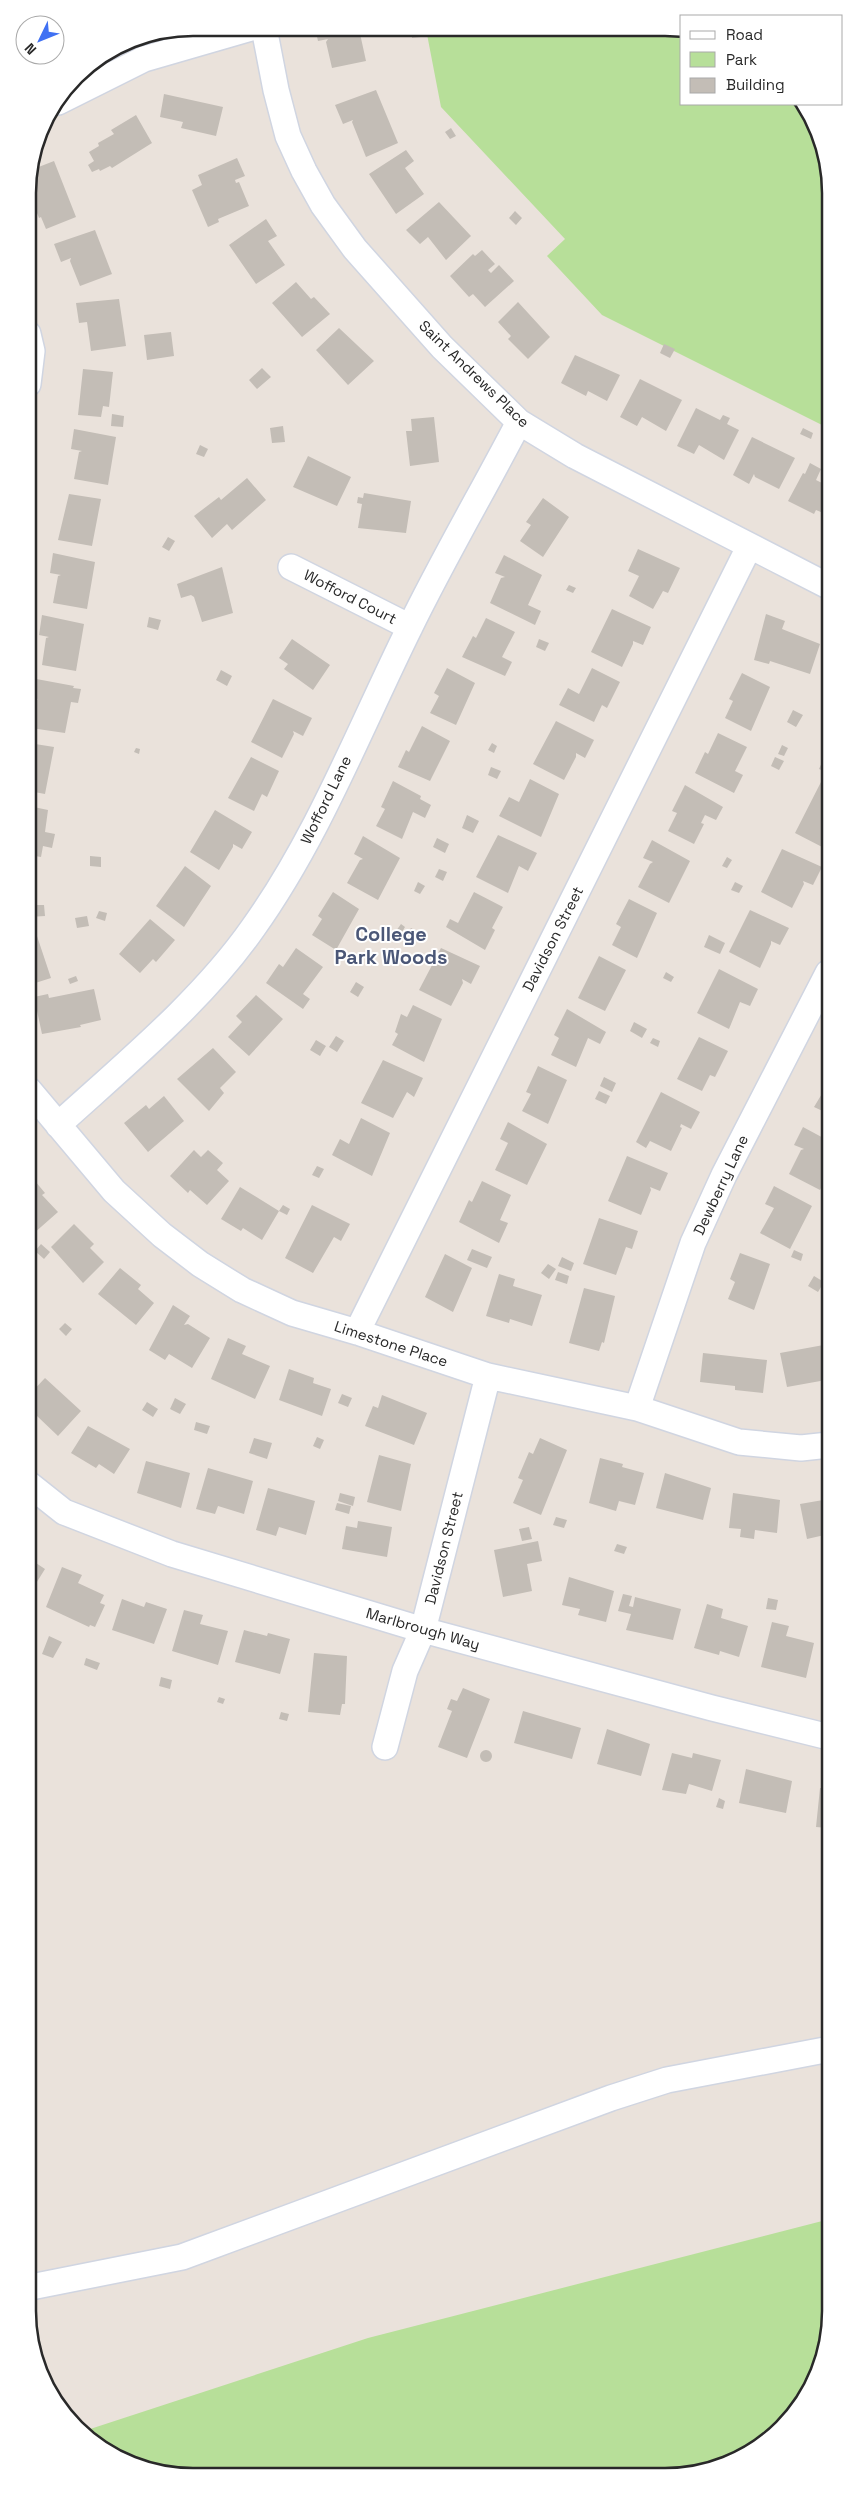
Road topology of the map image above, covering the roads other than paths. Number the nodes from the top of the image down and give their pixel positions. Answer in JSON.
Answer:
{"nodes":[{"id":1,"x":223,"y":36,"type":"edge"},
{"id":2,"x":266,"y":36,"type":"edge"},
{"id":3,"x":71,"y":95,"type":"edge"},
{"id":4,"x":520,"y":422,"type":"junction"},
{"id":5,"x":749,"y":547,"type":"junction"},
{"id":6,"x":291,"y":567,"type":"dead end"},
{"id":7,"x":822,"y":583,"type":"edge"},
{"id":8,"x":410,"y":627,"type":"junction"},
{"id":9,"x":822,"y":985,"type":"edge"},
{"id":10,"x":37,"y":1099,"type":"edge"},
{"id":11,"x":58,"y":1125,"type":"junction"},
{"id":12,"x":357,"y":1332,"type":"junction"},
{"id":13,"x":488,"y":1376,"type":"junction"},
{"id":14,"x":637,"y":1408,"type":"junction"},
{"id":15,"x":821,"y":1446,"type":"edge"},
{"id":16,"x":36,"y":1490,"type":"edge"},
{"id":17,"x":423,"y":1630,"type":"junction"},
{"id":18,"x":821,"y":1735,"type":"edge"},
{"id":19,"x":385,"y":1747,"type":"dead end"},
{"id":20,"x":821,"y":2051,"type":"edge"},
{"id":21,"x":36,"y":2286,"type":"edge"}],
"edges":[{"from":1,"to":3,"type":"street"},
{"from":2,"to":4,"type":"street","name":"Saint Andrews Place"},
{"from":4,"to":5,"type":"street","name":"Saint Andrews Place"},
{"from":4,"to":8,"type":"street","name":"Wofford Lane"},
{"from":5,"to":7,"type":"street","name":"Saint Andrews Place"},
{"from":5,"to":12,"type":"street","name":"Davidson Street"},
{"from":6,"to":8,"type":"street","name":"Wofford Court"},
{"from":8,"to":11,"type":"street","name":"Wofford Lane"},
{"from":9,"to":14,"type":"street","name":"Dewberry Lane"},
{"from":10,"to":11,"type":"street","name":"Limestone Place"},
{"from":11,"to":12,"type":"street","name":"Limestone Place"},
{"from":12,"to":13,"type":"street","name":"Limestone Place"},
{"from":13,"to":14,"type":"street","name":"Limestone Place"},
{"from":13,"to":17,"type":"street","name":"Davidson Street"},
{"from":14,"to":15,"type":"street","name":"Limestone Place"},
{"from":16,"to":17,"type":"street","name":"Marlbrough Way"},
{"from":17,"to":18,"type":"street","name":"Marlbrough Way"},
{"from":17,"to":19,"type":"street","name":"Davidson Street"},
{"from":20,"to":21,"type":"street"}]}
